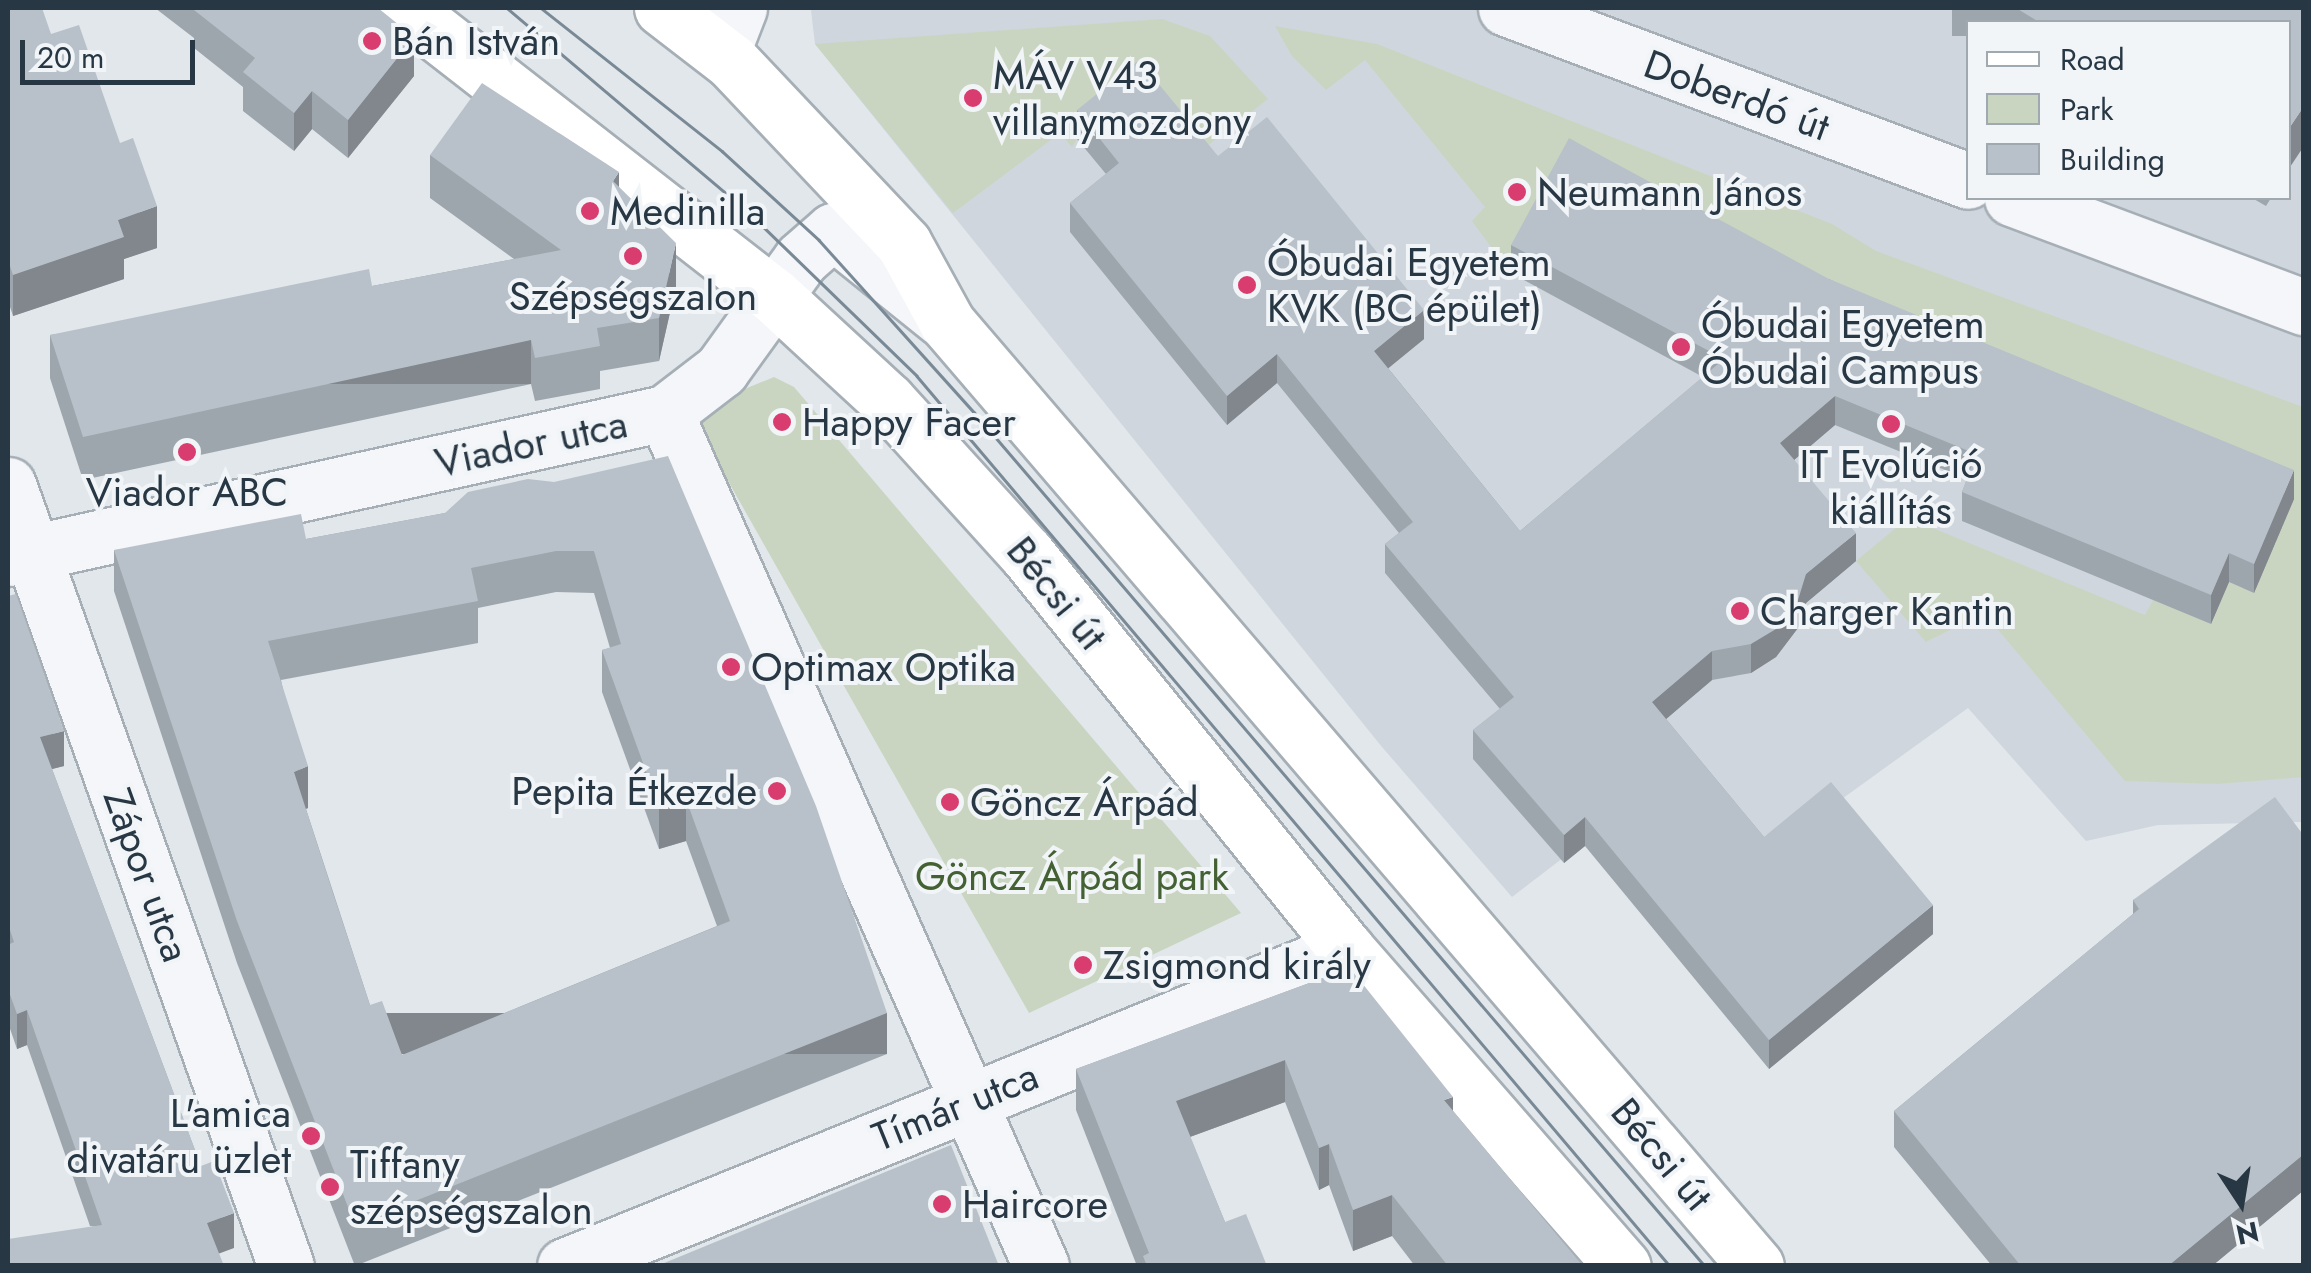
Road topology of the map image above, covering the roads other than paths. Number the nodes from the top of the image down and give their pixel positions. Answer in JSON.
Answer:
{"nodes":[{"id":1,"x":404,"y":8,"type":"edge"},
{"id":2,"x":662,"y":8,"type":"edge"},
{"id":3,"x":1506,"y":8,"type":"edge"},
{"id":4,"x":730,"y":30,"type":"edge"},
{"id":5,"x":1966,"y":180,"type":"edge"},
{"id":6,"x":2017,"y":200,"type":"edge"},
{"id":7,"x":773,"y":295,"type":"junction"},
{"id":8,"x":2304,"y":307,"type":"edge"},
{"id":9,"x":948,"y":324,"type":"junction"},
{"id":10,"x":664,"y":413,"type":"junction"},
{"id":11,"x":8,"y":485,"type":"edge"},
{"id":12,"x":20,"y":555,"type":"edge"},
{"id":13,"x":1346,"y":949,"type":"junction"},
{"id":14,"x":969,"y":1100,"type":"junction"},
{"id":15,"x":286,"y":1266,"type":"edge"},
{"id":16,"x":566,"y":1266,"type":"edge"},
{"id":17,"x":1041,"y":1266,"type":"edge"},
{"id":18,"x":1623,"y":1266,"type":"edge"},
{"id":19,"x":1756,"y":1266,"type":"edge"}],
"edges":[{"from":1,"to":7,"type":"main road","name":"Bécsi út"},
{"from":2,"to":4,"type":"main road","name":"Bécsi út"},
{"from":3,"to":5,"type":"street","name":"Doberdó út"},
{"from":4,"to":9,"type":"main road","name":"Bécsi út"},
{"from":6,"to":8,"type":"street"},
{"from":7,"to":9,"type":"street","name":"Viador utca"},
{"from":7,"to":10,"type":"street","name":"Viador utca"},
{"from":7,"to":13,"type":"main road","name":"Bécsi út"},
{"from":9,"to":19,"type":"main road","name":"Bécsi út"},
{"from":10,"to":12,"type":"street","name":"Viador utca"},
{"from":10,"to":14,"type":"street"},
{"from":11,"to":12,"type":"street","name":"Zápor utca"},
{"from":12,"to":15,"type":"street","name":"Zápor utca"},
{"from":13,"to":14,"type":"street","name":"Tímár utca"},
{"from":13,"to":18,"type":"main road","name":"Bécsi út"},
{"from":14,"to":16,"type":"street","name":"Tímár utca"},
{"from":14,"to":17,"type":"street"}]}
